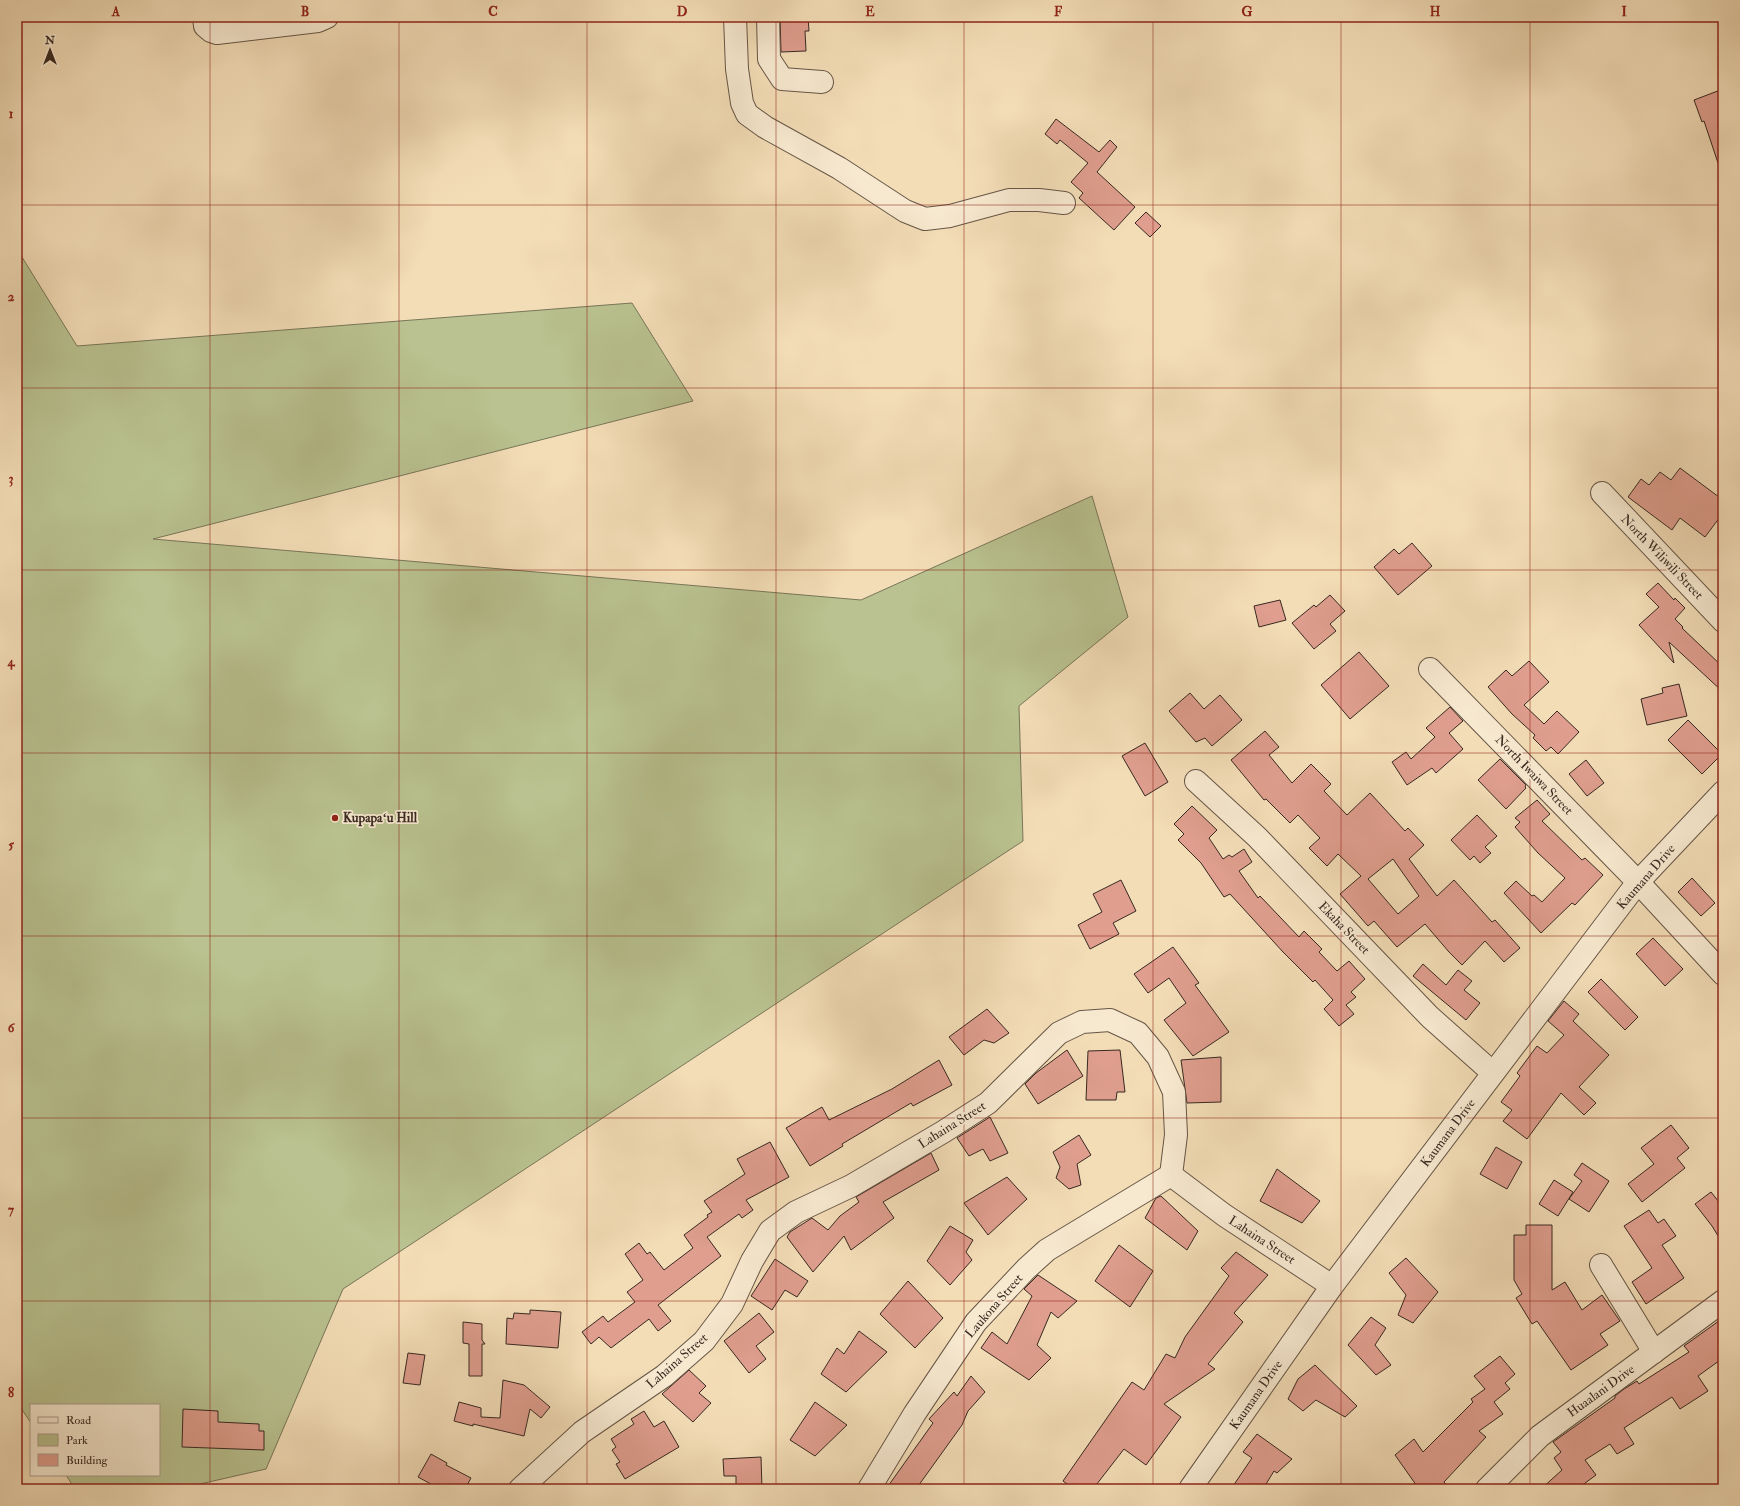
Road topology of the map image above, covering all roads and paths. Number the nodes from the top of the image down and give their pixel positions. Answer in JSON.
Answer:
{"nodes":[{"id":1,"x":204,"y":17,"type":"edge"},
{"id":2,"x":327,"y":17,"type":"edge"},
{"id":3,"x":735,"y":17,"type":"edge"},
{"id":4,"x":768,"y":17,"type":"edge"},
{"id":5,"x":822,"y":82,"type":"dead end"},
{"id":6,"x":1064,"y":202,"type":"dead end"},
{"id":7,"x":1602,"y":493,"type":"dead end"},
{"id":8,"x":1723,"y":620,"type":"edge"},
{"id":9,"x":1430,"y":669,"type":"dead end"},
{"id":10,"x":1196,"y":781,"type":"dead end"},
{"id":11,"x":1723,"y":792,"type":"edge"},
{"id":12,"x":1638,"y":882,"type":"junction"},
{"id":13,"x":1723,"y":974,"type":"edge"},
{"id":14,"x":1493,"y":1073,"type":"junction"},
{"id":15,"x":1171,"y":1175,"type":"junction"},
{"id":16,"x":1601,"y":1266,"type":"dead end"},
{"id":17,"x":1332,"y":1286,"type":"junction"},
{"id":18,"x":1723,"y":1301,"type":"edge"},
{"id":19,"x":1654,"y":1352,"type":"junction"},
{"id":20,"x":520,"y":1489,"type":"edge"},
{"id":21,"x":869,"y":1489,"type":"edge"},
{"id":22,"x":1190,"y":1489,"type":"edge"},
{"id":23,"x":1487,"y":1489,"type":"edge"}],
"edges":[{"from":1,"to":2,"type":"street"},
{"from":3,"to":6,"type":"street"},
{"from":4,"to":5,"type":"street"},
{"from":7,"to":8,"type":"street","name":"North Wiliwili Street"},
{"from":9,"to":12,"type":"street","name":"North Iwaiwa Street"},
{"from":10,"to":14,"type":"street","name":"Ekaha Street"},
{"from":11,"to":12,"type":"street","name":"Kaumana Drive"},
{"from":12,"to":13,"type":"street","name":"North Iwaiwa Street"},
{"from":12,"to":14,"type":"street","name":"Kaumana Drive"},
{"from":14,"to":17,"type":"street","name":"Kaumana Drive"},
{"from":15,"to":17,"type":"street","name":"Lahaina Street"},
{"from":15,"to":20,"type":"street","name":"Lahaina Street"},
{"from":15,"to":21,"type":"street","name":"Laukona Street"},
{"from":16,"to":19,"type":"street"},
{"from":17,"to":22,"type":"street","name":"Kaumana Drive"},
{"from":18,"to":19,"type":"street","name":"Huaalani Drive"},
{"from":19,"to":23,"type":"street","name":"Huaalani Drive"}]}
